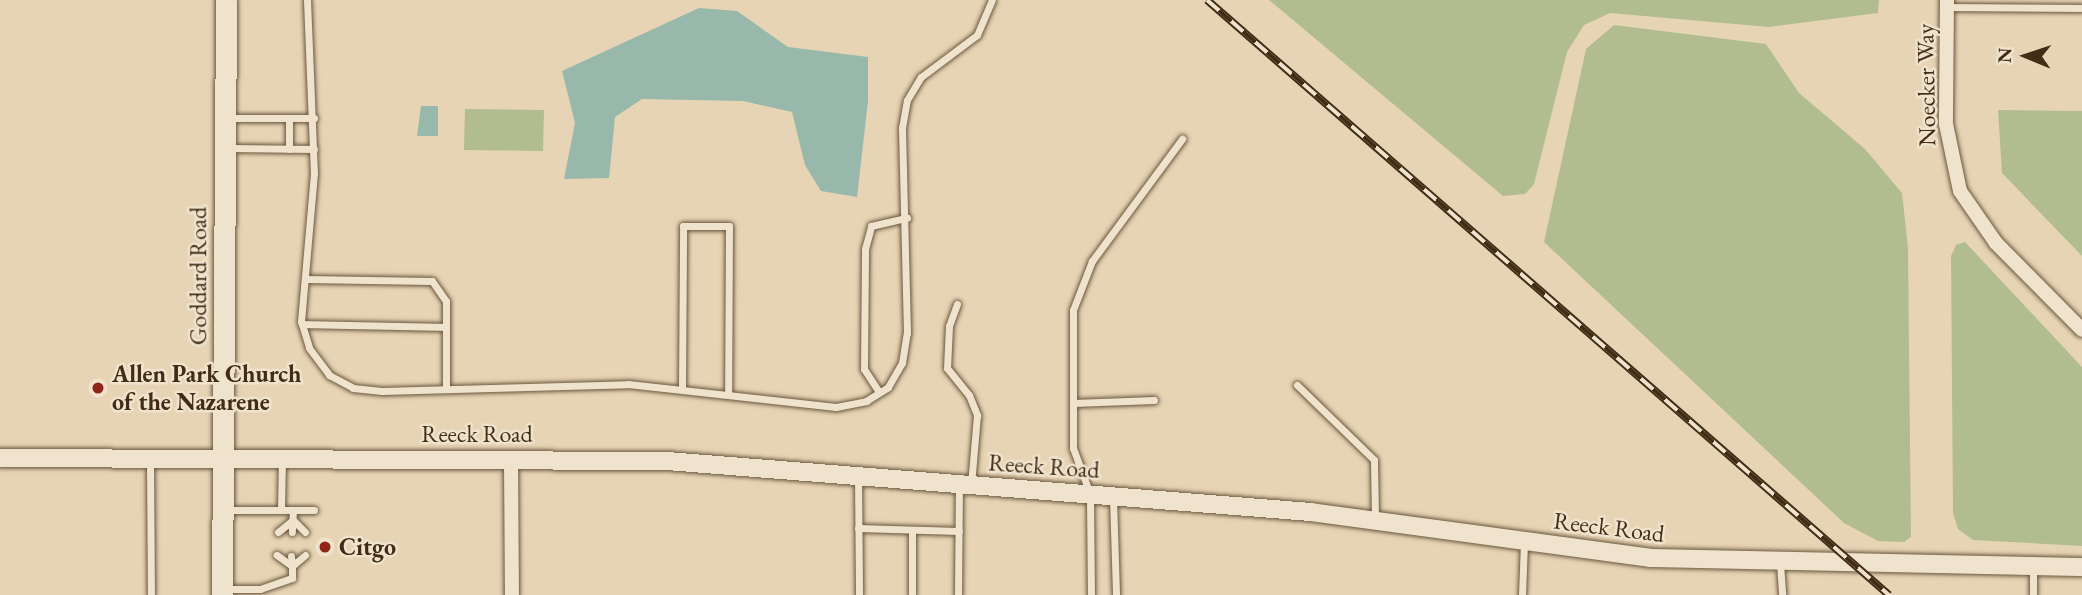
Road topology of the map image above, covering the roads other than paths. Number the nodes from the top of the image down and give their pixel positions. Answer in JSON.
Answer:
{"nodes":[{"id":1,"x":226,"y":0,"type":"edge"},
{"id":2,"x":307,"y":0,"type":"edge"},
{"id":3,"x":992,"y":0,"type":"edge"},
{"id":4,"x":1947,"y":4,"type":"edge"},
{"id":5,"x":2082,"y":9,"type":"edge"},
{"id":6,"x":225,"y":118,"type":"junction"},
{"id":7,"x":289,"y":118,"type":"junction"},
{"id":8,"x":314,"y":118,"type":"junction"},
{"id":9,"x":1182,"y":139,"type":"dead end"},
{"id":10,"x":225,"y":148,"type":"junction"},
{"id":11,"x":289,"y":149,"type":"junction"},
{"id":12,"x":314,"y":149,"type":"junction"},
{"id":13,"x":908,"y":218,"type":"junction"},
{"id":14,"x":305,"y":279,"type":"junction"},
{"id":15,"x":957,"y":304,"type":"dead end"},
{"id":16,"x":302,"y":324,"type":"junction"},
{"id":17,"x":446,"y":327,"type":"junction"},
{"id":18,"x":2082,"y":330,"type":"edge"},
{"id":19,"x":1297,"y":385,"type":"dead end"},
{"id":20,"x":446,"y":387,"type":"junction"},
{"id":21,"x":682,"y":387,"type":"junction"},
{"id":22,"x":879,"y":392,"type":"junction"},
{"id":23,"x":728,"y":393,"type":"junction"},
{"id":24,"x":1154,"y":400,"type":"dead end"},
{"id":25,"x":1073,"y":403,"type":"junction"},
{"id":26,"x":0,"y":458,"type":"edge"},
{"id":27,"x":150,"y":459,"type":"junction"},
{"id":28,"x":282,"y":459,"type":"junction"},
{"id":29,"x":510,"y":459,"type":"junction"},
{"id":30,"x":223,"y":460,"type":"junction"},
{"id":31,"x":858,"y":475,"type":"junction"},
{"id":32,"x":965,"y":486,"type":"junction"},
{"id":33,"x":1090,"y":494,"type":"junction"},
{"id":34,"x":1113,"y":496,"type":"junction"},
{"id":35,"x":223,"y":510,"type":"junction"},
{"id":36,"x":281,"y":510,"type":"junction"},
{"id":37,"x":293,"y":510,"type":"junction"},
{"id":38,"x":314,"y":510,"type":"dead end"},
{"id":39,"x":1375,"y":519,"type":"junction"},
{"id":40,"x":293,"y":520,"type":"junction"},
{"id":41,"x":858,"y":528,"type":"junction"},
{"id":42,"x":912,"y":530,"type":"junction"},
{"id":43,"x":959,"y":531,"type":"junction"},
{"id":44,"x":278,"y":532,"type":"dead end"},
{"id":45,"x":292,"y":532,"type":"dead end"},
{"id":46,"x":305,"y":532,"type":"dead end"},
{"id":47,"x":1525,"y":541,"type":"junction"},
{"id":48,"x":277,"y":555,"type":"dead end"},
{"id":49,"x":291,"y":555,"type":"dead end"},
{"id":50,"x":305,"y":555,"type":"dead end"},
{"id":51,"x":1780,"y":562,"type":"junction"},
{"id":52,"x":292,"y":566,"type":"junction"},
{"id":53,"x":2034,"y":566,"type":"junction"},
{"id":54,"x":2082,"y":567,"type":"edge"},
{"id":55,"x":222,"y":592,"type":"edge"},
{"id":56,"x":151,"y":595,"type":"edge"},
{"id":57,"x":512,"y":595,"type":"edge"},
{"id":58,"x":859,"y":595,"type":"edge"},
{"id":59,"x":912,"y":595,"type":"edge"},
{"id":60,"x":958,"y":595,"type":"edge"},
{"id":61,"x":1091,"y":595,"type":"edge"},
{"id":62,"x":1116,"y":595,"type":"edge"},
{"id":63,"x":1522,"y":595,"type":"edge"},
{"id":64,"x":1782,"y":595,"type":"edge"},
{"id":65,"x":2033,"y":595,"type":"edge"}],
"edges":[{"from":1,"to":6,"type":"main road","name":"Goddard Road"},
{"from":2,"to":8,"type":"lane"},
{"from":3,"to":13,"type":"lane"},
{"from":4,"to":5,"type":"lane"},
{"from":4,"to":18,"type":"street","name":"Noecker Way"},
{"from":6,"to":7,"type":"lane"},
{"from":6,"to":10,"type":"main road","name":"Goddard Road"},
{"from":7,"to":8,"type":"lane"},
{"from":7,"to":11,"type":"lane"},
{"from":8,"to":12,"type":"lane"},
{"from":9,"to":25,"type":"lane"},
{"from":10,"to":11,"type":"lane"},
{"from":10,"to":30,"type":"main road","name":"Goddard Road"},
{"from":11,"to":12,"type":"lane"},
{"from":12,"to":14,"type":"lane"},
{"from":13,"to":22,"type":"lane"},
{"from":13,"to":22,"type":"lane"},
{"from":14,"to":16,"type":"lane"},
{"from":14,"to":17,"type":"lane"},
{"from":15,"to":32,"type":"lane"},
{"from":16,"to":17,"type":"lane"},
{"from":16,"to":20,"type":"lane"},
{"from":17,"to":20,"type":"lane"},
{"from":19,"to":39,"type":"lane"},
{"from":20,"to":21,"type":"lane"},
{"from":21,"to":23,"type":"lane"},
{"from":21,"to":23,"type":"lane"},
{"from":22,"to":23,"type":"lane"},
{"from":24,"to":25,"type":"lane"},
{"from":25,"to":33,"type":"lane"},
{"from":26,"to":27,"type":"street","name":"Reeck Road"},
{"from":27,"to":30,"type":"street","name":"Reeck Road"},
{"from":27,"to":56,"type":"lane"},
{"from":28,"to":29,"type":"street","name":"Reeck Road"},
{"from":28,"to":30,"type":"street","name":"Reeck Road"},
{"from":28,"to":36,"type":"lane"},
{"from":29,"to":31,"type":"street","name":"Reeck Road"},
{"from":29,"to":57,"type":"street"},
{"from":30,"to":35,"type":"main road","name":"Goddard Road"},
{"from":31,"to":32,"type":"street","name":"Reeck Road"},
{"from":31,"to":41,"type":"lane"},
{"from":32,"to":33,"type":"street","name":"Reeck Road"},
{"from":32,"to":43,"type":"lane"},
{"from":33,"to":34,"type":"street","name":"Reeck Road"},
{"from":33,"to":61,"type":"lane"},
{"from":34,"to":39,"type":"street","name":"Reeck Road"},
{"from":34,"to":62,"type":"lane"},
{"from":35,"to":36,"type":"lane"},
{"from":35,"to":55,"type":"main road","name":"Goddard Road"},
{"from":36,"to":37,"type":"lane"},
{"from":37,"to":38,"type":"lane"},
{"from":37,"to":40,"type":"lane"},
{"from":39,"to":47,"type":"street","name":"Reeck Road"},
{"from":40,"to":44,"type":"lane"},
{"from":40,"to":45,"type":"lane"},
{"from":40,"to":46,"type":"lane"},
{"from":41,"to":42,"type":"lane"},
{"from":41,"to":58,"type":"lane"},
{"from":42,"to":43,"type":"lane"},
{"from":42,"to":59,"type":"lane"},
{"from":43,"to":60,"type":"lane"},
{"from":47,"to":51,"type":"street","name":"Reeck Road"},
{"from":47,"to":63,"type":"lane"},
{"from":48,"to":52,"type":"lane"},
{"from":49,"to":52,"type":"lane"},
{"from":50,"to":52,"type":"lane"},
{"from":51,"to":53,"type":"street","name":"Reeck Road"},
{"from":51,"to":64,"type":"lane"},
{"from":52,"to":55,"type":"lane"},
{"from":53,"to":54,"type":"street","name":"Reeck Road"},
{"from":53,"to":65,"type":"lane"}]}
